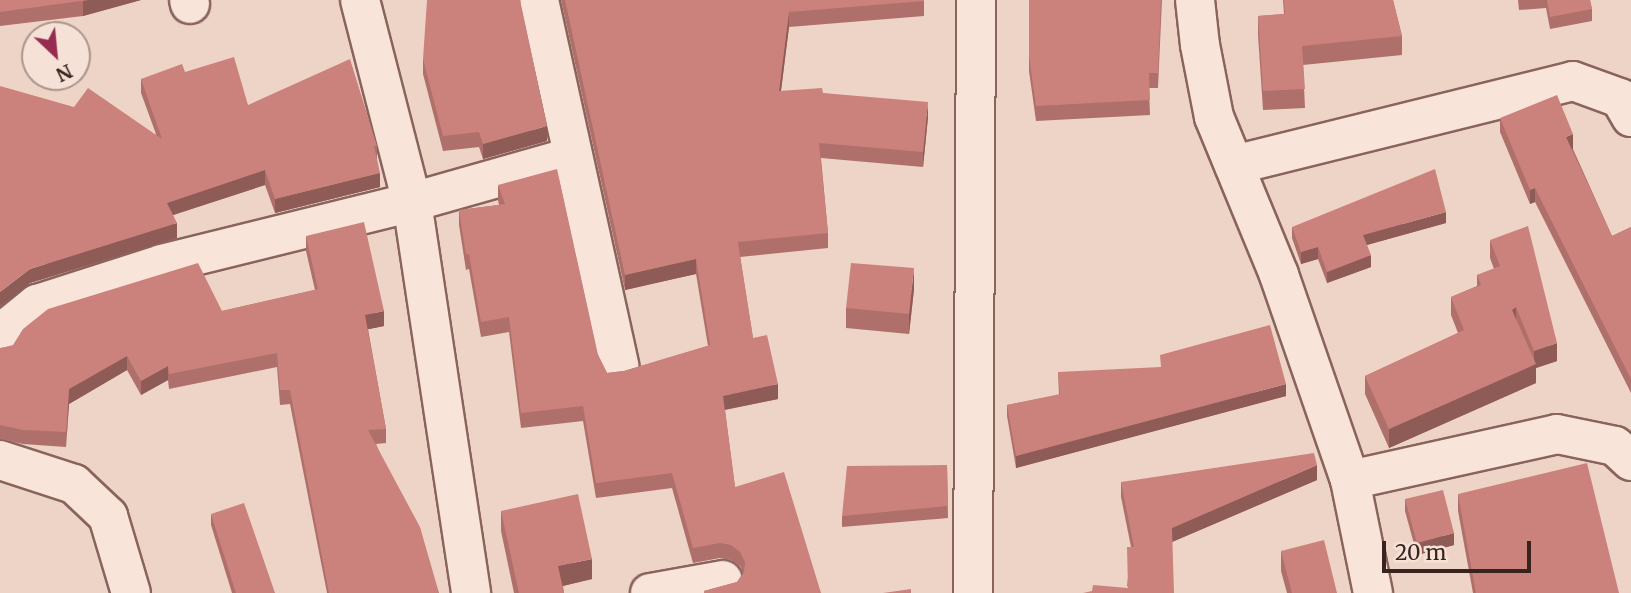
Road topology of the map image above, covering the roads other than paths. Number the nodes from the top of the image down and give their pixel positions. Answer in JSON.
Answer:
{"nodes":[{"id":1,"x":360,"y":0,"type":"edge"},
{"id":2,"x":539,"y":0,"type":"edge"},
{"id":3,"x":976,"y":0,"type":"edge"},
{"id":4,"x":1195,"y":0,"type":"edge"},
{"id":5,"x":1631,"y":117,"type":"edge"},
{"id":6,"x":571,"y":157,"type":"junction"},
{"id":7,"x":1234,"y":165,"type":"junction"},
{"id":8,"x":412,"y":202,"type":"junction"},
{"id":9,"x":0,"y":341,"type":"edge"},
{"id":10,"x":619,"y":365,"type":"dead end"},
{"id":11,"x":0,"y":460,"type":"edge"},
{"id":12,"x":1631,"y":461,"type":"edge"},
{"id":13,"x":1350,"y":480,"type":"junction"},
{"id":14,"x":723,"y":580,"type":"dead end"},
{"id":15,"x":131,"y":593,"type":"edge"},
{"id":16,"x":471,"y":593,"type":"edge"},
{"id":17,"x":650,"y":593,"type":"edge"},
{"id":18,"x":973,"y":593,"type":"edge"},
{"id":19,"x":1373,"y":593,"type":"edge"}],
"edges":[{"from":1,"to":8,"type":"street"},
{"from":2,"to":6,"type":"street"},
{"from":3,"to":18,"type":"street"},
{"from":4,"to":7,"type":"street"},
{"from":5,"to":7,"type":"street"},
{"from":6,"to":8,"type":"street"},
{"from":6,"to":10,"type":"street"},
{"from":7,"to":13,"type":"street"},
{"from":8,"to":9,"type":"street"},
{"from":8,"to":16,"type":"street"},
{"from":11,"to":15,"type":"street"},
{"from":12,"to":13,"type":"street"},
{"from":13,"to":19,"type":"street"},
{"from":14,"to":17,"type":"street"}]}
